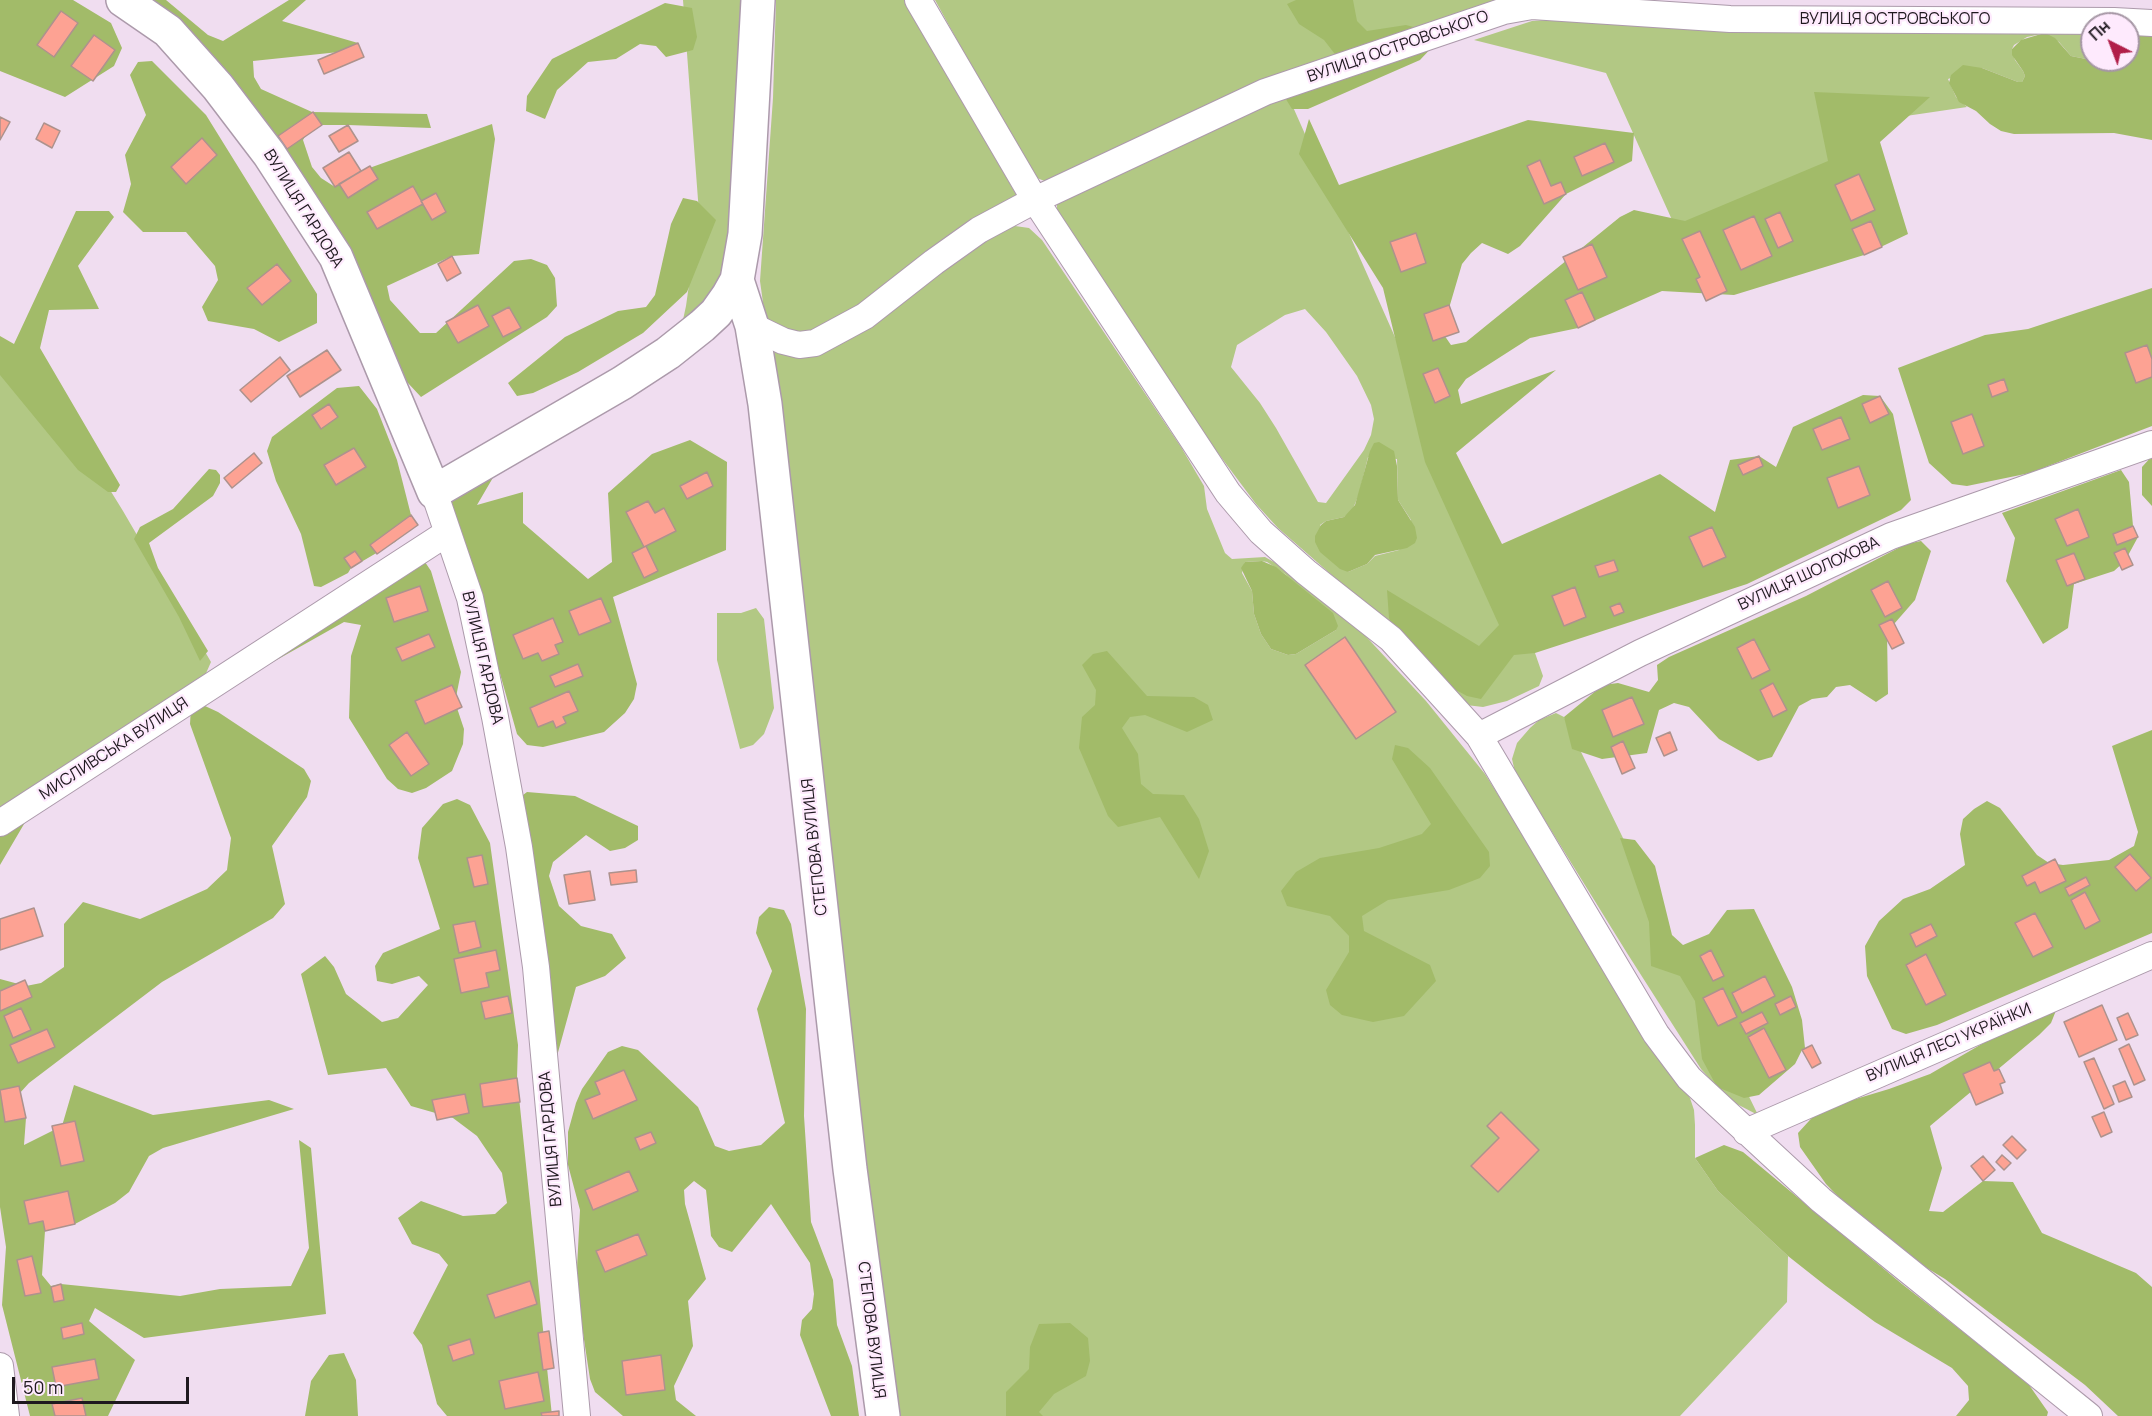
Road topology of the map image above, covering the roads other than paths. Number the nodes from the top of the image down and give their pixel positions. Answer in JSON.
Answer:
{"nodes":[{"id":1,"x":123,"y":0,"type":"edge"},
{"id":2,"x":758,"y":0,"type":"edge"},
{"id":3,"x":918,"y":0,"type":"edge"},
{"id":4,"x":2152,"y":23,"type":"edge"},
{"id":5,"x":1035,"y":200,"type":"junction"},
{"id":6,"x":737,"y":280,"type":"junction"},
{"id":7,"x":752,"y":326,"type":"junction"},
{"id":8,"x":2152,"y":444,"type":"edge"},
{"id":9,"x":434,"y":492,"type":"junction"},
{"id":10,"x":447,"y":533,"type":"junction"},
{"id":11,"x":1479,"y":736,"type":"junction"},
{"id":12,"x":0,"y":823,"type":"edge"},
{"id":13,"x":2152,"y":955,"type":"edge"},
{"id":14,"x":1746,"y":1132,"type":"junction"},
{"id":15,"x":0,"y":1366,"type":"edge"},
{"id":16,"x":6,"y":1416,"type":"edge"},
{"id":17,"x":577,"y":1416,"type":"edge"},
{"id":18,"x":883,"y":1416,"type":"edge"},
{"id":19,"x":2089,"y":1416,"type":"edge"}],
"edges":[{"from":1,"to":9,"type":"street","name":"ВУЛИЦЯ ГАРДОВА"},
{"from":2,"to":6,"type":"street"},
{"from":3,"to":5,"type":"street"},
{"from":4,"to":5,"type":"street","name":"ВУЛИЦЯ ОСТРОВСЬКОГО"},
{"from":5,"to":7,"type":"street","name":"ВУЛИЦЯ ОСТРОВСЬКОГО"},
{"from":5,"to":11,"type":"street"},
{"from":6,"to":7,"type":"street","name":"СТЕПОВА ВУЛИЦЯ"},
{"from":6,"to":9,"type":"street"},
{"from":7,"to":18,"type":"street","name":"СТЕПОВА ВУЛИЦЯ"},
{"from":8,"to":11,"type":"street","name":"ВУЛИЦЯ ШОЛОХОВА"},
{"from":9,"to":10,"type":"street","name":"ВУЛИЦЯ ГАРДОВА"},
{"from":10,"to":12,"type":"street","name":"МИСЛИВСЬКА ВУЛИЦЯ"},
{"from":10,"to":17,"type":"street","name":"ВУЛИЦЯ ГАРДОВА"},
{"from":11,"to":14,"type":"street"},
{"from":13,"to":14,"type":"street","name":"ВУЛИЦЯ ЛЕСІ УКРАЇНКИ"},
{"from":14,"to":19,"type":"street"},
{"from":15,"to":16,"type":"street"}]}
